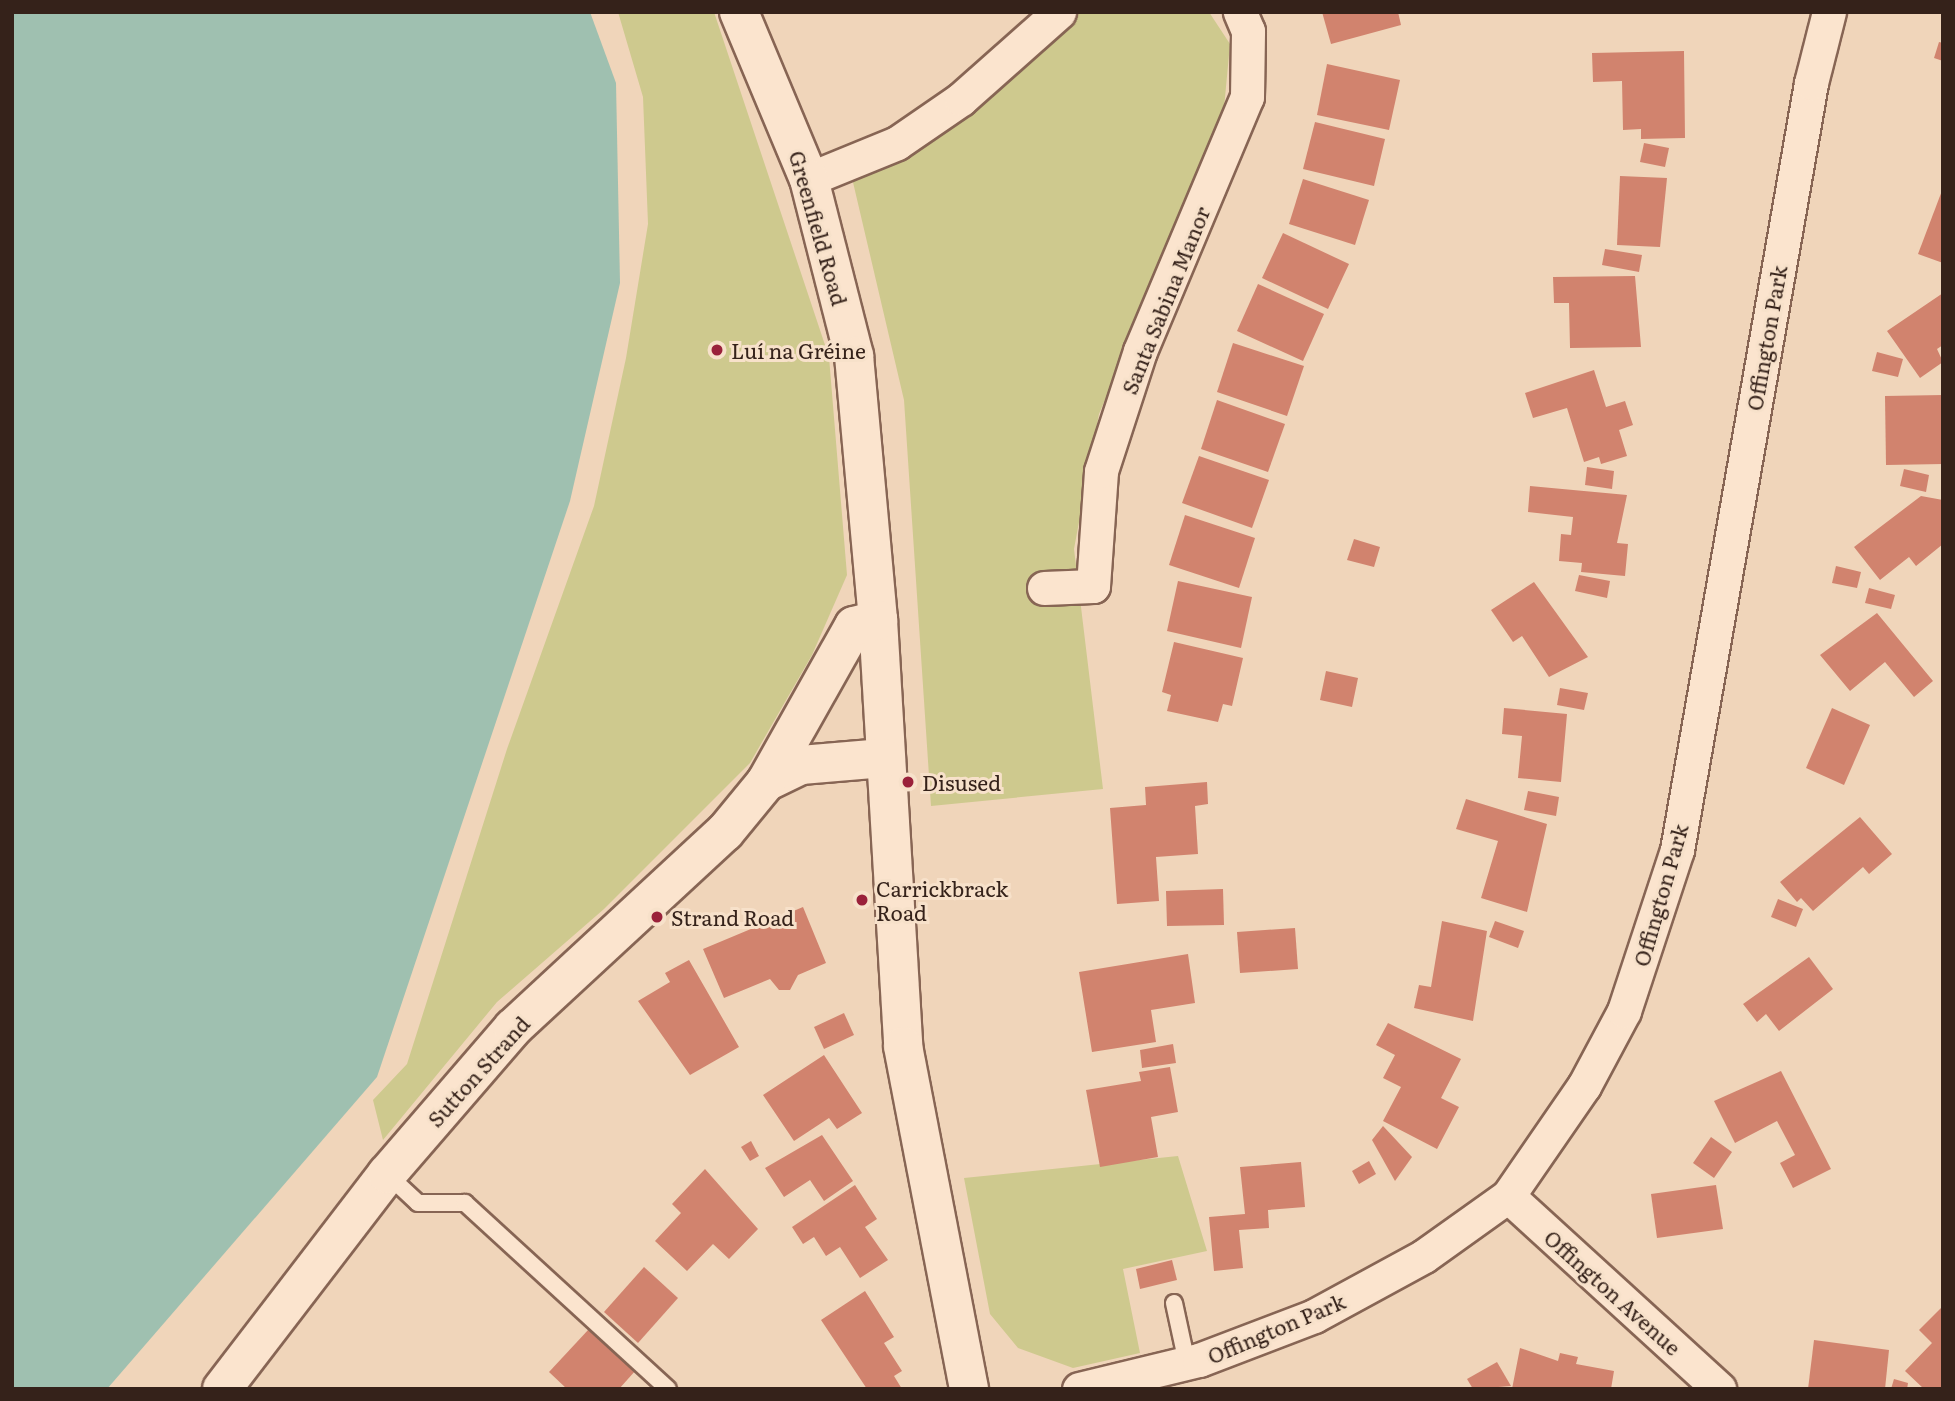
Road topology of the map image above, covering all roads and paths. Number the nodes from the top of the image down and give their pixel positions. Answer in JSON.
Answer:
{"nodes":[{"id":1,"x":739,"y":12,"type":"edge"},
{"id":2,"x":1059,"y":12,"type":"edge"},
{"id":3,"x":1240,"y":12,"type":"edge"},
{"id":4,"x":1829,"y":12,"type":"edge"},
{"id":5,"x":809,"y":179,"type":"junction"},
{"id":6,"x":1044,"y":588,"type":"dead end"},
{"id":7,"x":878,"y":620,"type":"junction"},
{"id":8,"x":884,"y":758,"type":"junction"},
{"id":9,"x":766,"y":782,"type":"junction"},
{"id":10,"x":387,"y":1174,"type":"junction"},
{"id":11,"x":1508,"y":1196,"type":"junction"},
{"id":12,"x":1174,"y":1303,"type":"dead end"},
{"id":13,"x":1187,"y":1363,"type":"junction"},
{"id":14,"x":222,"y":1389,"type":"edge"},
{"id":15,"x":668,"y":1389,"type":"edge"},
{"id":16,"x":969,"y":1389,"type":"edge"},
{"id":17,"x":1079,"y":1389,"type":"edge"},
{"id":18,"x":1718,"y":1389,"type":"edge"}],
"edges":[{"from":1,"to":5,"type":"main road","name":"Greenfield Road"},
{"from":2,"to":5,"type":"street"},
{"from":3,"to":6,"type":"street","name":"Santa Sabina Manor"},
{"from":4,"to":11,"type":"street","name":"Offington Park"},
{"from":5,"to":7,"type":"main road","name":"Greenfield Road"},
{"from":7,"to":8,"type":"main road"},
{"from":7,"to":9,"type":"main road","name":"Sutton Strand"},
{"from":8,"to":9,"type":"main road","name":"Sutton Strand"},
{"from":8,"to":16,"type":"main road"},
{"from":9,"to":10,"type":"main road","name":"Sutton Strand"},
{"from":10,"to":14,"type":"main road","name":"Sutton Strand"},
{"from":10,"to":15,"type":"lane"},
{"from":11,"to":13,"type":"street","name":"Offington Park"},
{"from":11,"to":18,"type":"street","name":"Offington Avenue"},
{"from":12,"to":13,"type":"lane"},
{"from":13,"to":17,"type":"street","name":"Offington Park"}]}
